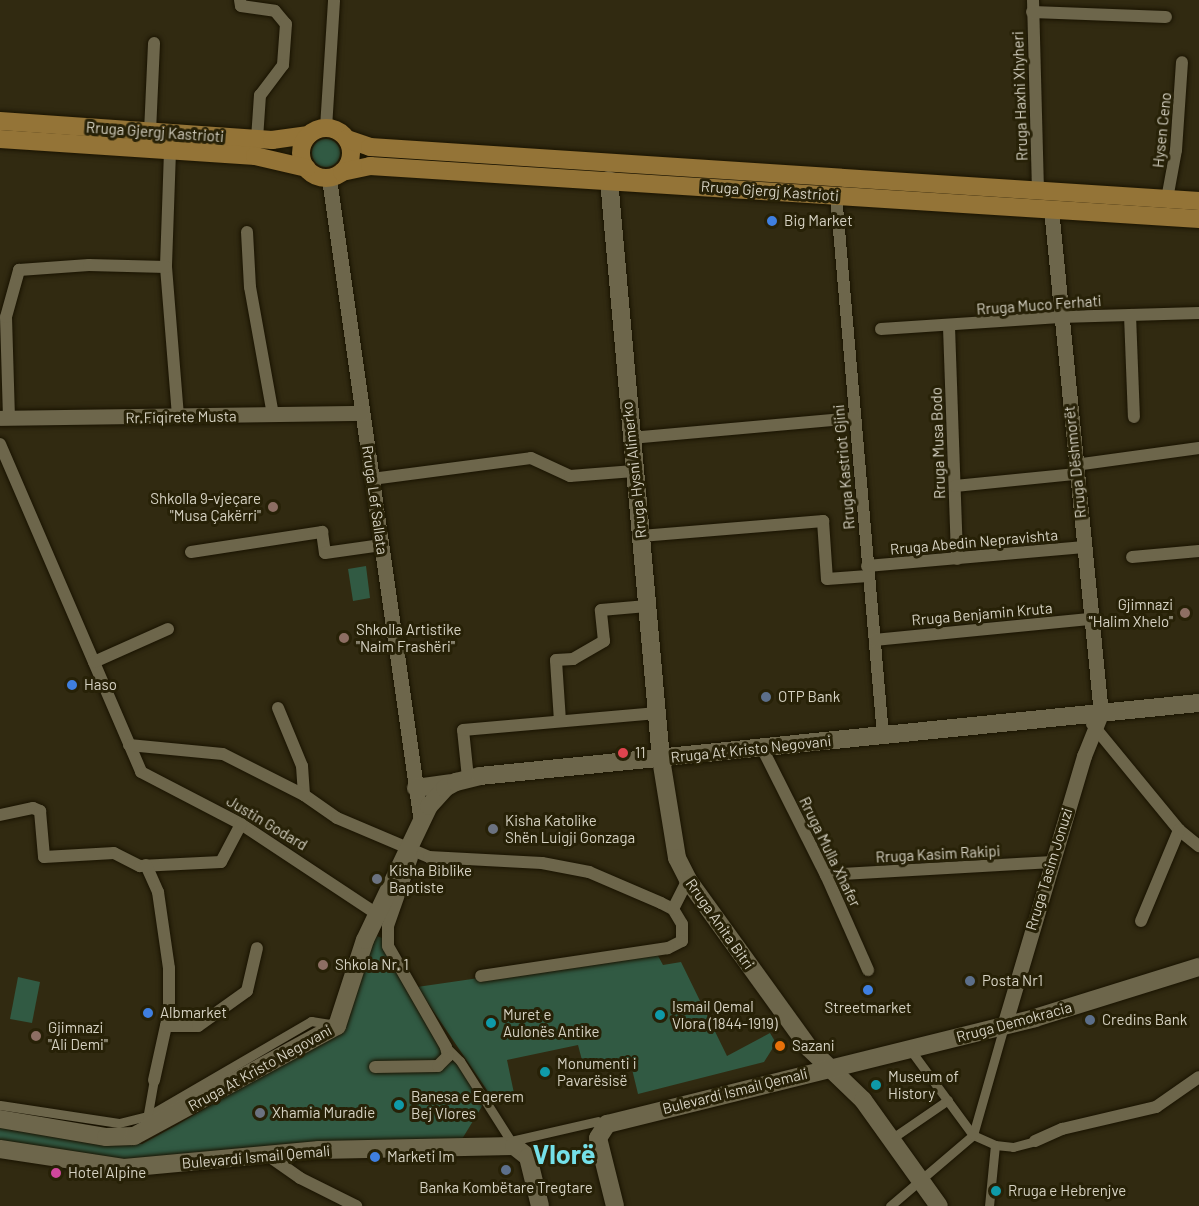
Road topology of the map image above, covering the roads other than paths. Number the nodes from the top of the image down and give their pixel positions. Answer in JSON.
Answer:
{"nodes":[{"id":1,"x":240,"y":0,"type":"edge"},
{"id":2,"x":334,"y":0,"type":"edge"},
{"id":3,"x":1032,"y":6,"type":"edge"},
{"id":4,"x":1166,"y":17,"type":"dead end"},
{"id":5,"x":154,"y":43,"type":"dead end"},
{"id":6,"x":1182,"y":62,"type":"dead end"},
{"id":7,"x":0,"y":121,"type":"edge"},
{"id":8,"x":318,"y":131,"type":"junction"},
{"id":9,"x":150,"y":132,"type":"junction"},
{"id":10,"x":257,"y":139,"type":"junction"},
{"id":11,"x":346,"y":139,"type":"junction"},
{"id":12,"x":0,"y":140,"type":"edge"},
{"id":13,"x":170,"y":151,"type":"junction"},
{"id":14,"x":307,"y":168,"type":"junction"},
{"id":15,"x":336,"y":175,"type":"junction"},
{"id":16,"x":609,"y":180,"type":"junction"},
{"id":17,"x":1038,"y":190,"type":"junction"},
{"id":18,"x":836,"y":195,"type":"junction"},
{"id":19,"x":1167,"y":199,"type":"junction"},
{"id":20,"x":1199,"y":201,"type":"edge"},
{"id":21,"x":1051,"y":209,"type":"junction"},
{"id":22,"x":1199,"y":219,"type":"edge"},
{"id":23,"x":247,"y":232,"type":"dead end"},
{"id":24,"x":166,"y":267,"type":"junction"},
{"id":25,"x":1199,"y":314,"type":"edge"},
{"id":26,"x":1130,"y":315,"type":"junction"},
{"id":27,"x":1060,"y":317,"type":"junction"},
{"id":28,"x":949,"y":327,"type":"junction"},
{"id":29,"x":881,"y":330,"type":"dead end"},
{"id":30,"x":362,"y":413,"type":"junction"},
{"id":31,"x":273,"y":415,"type":"junction"},
{"id":32,"x":178,"y":417,"type":"junction"},
{"id":33,"x":1134,"y":417,"type":"dead end"},
{"id":34,"x":5,"y":418,"type":"edge"},
{"id":35,"x":854,"y":418,"type":"junction"},
{"id":36,"x":631,"y":438,"type":"junction"},
{"id":37,"x":0,"y":444,"type":"edge"},
{"id":38,"x":1199,"y":448,"type":"edge"},
{"id":39,"x":1075,"y":469,"type":"junction"},
{"id":40,"x":634,"y":471,"type":"junction"},
{"id":41,"x":372,"y":479,"type":"junction"},
{"id":42,"x":955,"y":486,"type":"junction"},
{"id":43,"x":641,"y":536,"type":"junction"},
{"id":44,"x":381,"y":545,"type":"junction"},
{"id":45,"x":1084,"y":547,"type":"junction"},
{"id":46,"x":191,"y":552,"type":"dead end"},
{"id":47,"x":1199,"y":552,"type":"edge"},
{"id":48,"x":1132,"y":556,"type":"dead end"},
{"id":49,"x":957,"y":559,"type":"junction"},
{"id":50,"x":868,"y":571,"type":"junction"},
{"id":51,"x":647,"y":606,"type":"junction"},
{"id":52,"x":1092,"y":619,"type":"junction"},
{"id":53,"x":168,"y":629,"type":"dead end"},
{"id":54,"x":875,"y":640,"type":"junction"},
{"id":55,"x":94,"y":662,"type":"junction"},
{"id":56,"x":1199,"y":703,"type":"edge"},
{"id":57,"x":278,"y":708,"type":"dead end"},
{"id":58,"x":657,"y":713,"type":"junction"},
{"id":59,"x":1094,"y":719,"type":"junction"},
{"id":60,"x":560,"y":721,"type":"junction"},
{"id":61,"x":883,"y":736,"type":"junction"},
{"id":62,"x":129,"y":745,"type":"junction"},
{"id":63,"x":762,"y":748,"type":"junction"},
{"id":64,"x":661,"y":759,"type":"junction"},
{"id":65,"x":462,"y":780,"type":"junction"},
{"id":66,"x":416,"y":788,"type":"junction"},
{"id":67,"x":304,"y":795,"type":"junction"},
{"id":68,"x":0,"y":815,"type":"edge"},
{"id":69,"x":422,"y":822,"type":"junction"},
{"id":70,"x":241,"y":824,"type":"junction"},
{"id":71,"x":1179,"y":830,"type":"junction"},
{"id":72,"x":1199,"y":846,"type":"edge"},
{"id":73,"x":408,"y":856,"type":"junction"},
{"id":74,"x":1051,"y":862,"type":"junction"},
{"id":75,"x":146,"y":865,"type":"junction"},
{"id":76,"x":826,"y":874,"type":"junction"},
{"id":77,"x":688,"y":880,"type":"junction"},
{"id":78,"x":673,"y":909,"type":"junction"},
{"id":79,"x":377,"y":914,"type":"junction"},
{"id":80,"x":1141,"y":921,"type":"dead end"},
{"id":81,"x":257,"y":948,"type":"dead end"},
{"id":82,"x":1199,"y":967,"type":"edge"},
{"id":83,"x":868,"y":970,"type":"dead end"},
{"id":84,"x":481,"y":976,"type":"dead end"},
{"id":85,"x":166,"y":1026,"type":"junction"},
{"id":86,"x":1004,"y":1026,"type":"junction"},
{"id":87,"x":446,"y":1047,"type":"junction"},
{"id":88,"x":909,"y":1048,"type":"junction"},
{"id":89,"x":375,"y":1067,"type":"dead end"},
{"id":90,"x":827,"y":1067,"type":"junction"},
{"id":91,"x":1199,"y":1077,"type":"edge"},
{"id":92,"x":154,"y":1080,"type":"joint"},
{"id":93,"x":948,"y":1100,"type":"junction"},
{"id":94,"x":0,"y":1105,"type":"edge"},
{"id":95,"x":0,"y":1119,"type":"edge"},
{"id":96,"x":603,"y":1123,"type":"junction"},
{"id":97,"x":146,"y":1125,"type":"junction"},
{"id":98,"x":973,"y":1135,"type":"junction"},
{"id":99,"x":891,"y":1139,"type":"junction"},
{"id":100,"x":1035,"y":1141,"type":"joint"},
{"id":101,"x":512,"y":1143,"type":"junction"},
{"id":102,"x":995,"y":1145,"type":"junction"},
{"id":103,"x":0,"y":1149,"type":"edge"},
{"id":104,"x":265,"y":1154,"type":"junction"},
{"id":105,"x":920,"y":1180,"type":"junction"},
{"id":106,"x":336,"y":1202,"type":"edge"},
{"id":107,"x":356,"y":1206,"type":"edge"},
{"id":108,"x":540,"y":1206,"type":"edge"},
{"id":109,"x":615,"y":1206,"type":"edge"},
{"id":110,"x":890,"y":1206,"type":"edge"},
{"id":111,"x":939,"y":1206,"type":"edge"},
{"id":112,"x":989,"y":1206,"type":"edge"}],
"edges":[{"from":1,"to":10,"type":"street"},
{"from":2,"to":8,"type":"street"},
{"from":3,"to":4,"type":"street"},
{"from":3,"to":17,"type":"street","name":"Rruga Haxhi Xhyheri"},
{"from":5,"to":9,"type":"street"},
{"from":6,"to":19,"type":"street","name":"Hysen Ceno"},
{"from":7,"to":9,"type":"main road","name":"Rruga Gjergj Kastrioti"},
{"from":8,"to":10,"type":"main road","name":"Rruga Gjergj Kastrioti"},
{"from":8,"to":11,"type":"main road"},
{"from":8,"to":14,"type":"main road"},
{"from":9,"to":10,"type":"main road","name":"Rruga Gjergj Kastrioti"},
{"from":11,"to":15,"type":"main road"},
{"from":11,"to":17,"type":"main road","name":"Rruga Gjergj Kastrioti"},
{"from":12,"to":13,"type":"main road","name":"Rruga Gjergj Kastrioti"},
{"from":13,"to":14,"type":"main road","name":"Rruga Gjergj Kastrioti"},
{"from":13,"to":24,"type":"street"},
{"from":14,"to":15,"type":"main road"},
{"from":15,"to":16,"type":"main road","name":"Rruga Gjergj Kastrioti"},
{"from":15,"to":30,"type":"street","name":"Rruga Lef Sallata"},
{"from":16,"to":18,"type":"main road","name":"Rruga Gjergj Kastrioti"},
{"from":16,"to":36,"type":"main road","name":"Rruga Hysni Alimerko"},
{"from":17,"to":19,"type":"main road","name":"Rruga Gjergj Kastrioti"},
{"from":18,"to":21,"type":"main road","name":"Rruga Gjergj Kastrioti"},
{"from":18,"to":35,"type":"street","name":"Rruga Kastriot Gjini"},
{"from":19,"to":20,"type":"main road","name":"Rruga Gjergj Kastrioti"},
{"from":21,"to":22,"type":"main road","name":"Rruga Gjergj Kastrioti"},
{"from":21,"to":27,"type":"street","name":"Rruga Dëshmorët"},
{"from":23,"to":31,"type":"street"},
{"from":24,"to":32,"type":"street"},
{"from":24,"to":34,"type":"street"},
{"from":25,"to":26,"type":"street","name":"Rruga Muco Ferhati"},
{"from":26,"to":27,"type":"street","name":"Rruga Muco Ferhati"},
{"from":26,"to":33,"type":"street"},
{"from":27,"to":28,"type":"street","name":"Rruga Muco Ferhati"},
{"from":27,"to":39,"type":"street","name":"Rruga Dëshmorët"},
{"from":28,"to":29,"type":"street","name":"Rruga Muco Ferhati"},
{"from":28,"to":42,"type":"street","name":"Rruga Musa Bodo"},
{"from":30,"to":31,"type":"street","name":"Rr.Fiqirete Musta"},
{"from":30,"to":41,"type":"street","name":"Rruga Lef Sallata"},
{"from":31,"to":32,"type":"street","name":"Rr.Fiqirete Musta"},
{"from":32,"to":34,"type":"street","name":"Rr.Fiqirete Musta"},
{"from":35,"to":36,"type":"street"},
{"from":35,"to":50,"type":"street","name":"Rruga Kastriot Gjini"},
{"from":36,"to":40,"type":"main road","name":"Rruga Hysni Alimerko"},
{"from":37,"to":55,"type":"street"},
{"from":38,"to":39,"type":"street"},
{"from":39,"to":42,"type":"street"},
{"from":39,"to":45,"type":"street","name":"Rruga Dëshmorët"},
{"from":40,"to":41,"type":"street"},
{"from":40,"to":43,"type":"main road","name":"Rruga Hysni Alimerko"},
{"from":41,"to":44,"type":"street","name":"Rruga Lef Sallata"},
{"from":42,"to":49,"type":"street","name":"Rruga Musa Bodo"},
{"from":43,"to":50,"type":"street","name":"Rruga Abedin Nepravishta"},
{"from":43,"to":51,"type":"main road","name":"Rruga Hysni Alimerko"},
{"from":44,"to":46,"type":"street"},
{"from":44,"to":66,"type":"street","name":"Rruga Lef Sallata"},
{"from":45,"to":49,"type":"street","name":"Rruga Abedin Nepravishta"},
{"from":45,"to":52,"type":"street","name":"Rruga Dëshmorët"},
{"from":47,"to":48,"type":"street"},
{"from":49,"to":50,"type":"street","name":"Rruga Abedin Nepravishta"},
{"from":50,"to":54,"type":"street","name":"Rruga Kastriot Gjini"},
{"from":51,"to":58,"type":"main road","name":"Rruga Hysni Alimerko"},
{"from":51,"to":60,"type":"street"},
{"from":52,"to":54,"type":"street","name":"Rruga Benjamin Kruta"},
{"from":52,"to":59,"type":"street","name":"Rruga Dëshmorët"},
{"from":53,"to":55,"type":"street"},
{"from":54,"to":61,"type":"street","name":"Rruga Kastriot Gjini"},
{"from":55,"to":62,"type":"street"},
{"from":56,"to":59,"type":"main road","name":"Rruga At Kristo Negovani"},
{"from":57,"to":67,"type":"street"},
{"from":58,"to":60,"type":"street"},
{"from":58,"to":64,"type":"main road","name":"Rruga Hysni Alimerko"},
{"from":59,"to":61,"type":"main road","name":"Rruga At Kristo Negovani"},
{"from":59,"to":71,"type":"street"},
{"from":59,"to":74,"type":"street","name":"Rruga Tasim Jonuzi"},
{"from":60,"to":65,"type":"street"},
{"from":61,"to":63,"type":"main road","name":"Rruga At Kristo Negovani"},
{"from":62,"to":67,"type":"street"},
{"from":62,"to":70,"type":"street","name":"Justin Godard"},
{"from":63,"to":64,"type":"main road","name":"Rruga At Kristo Negovani"},
{"from":63,"to":76,"type":"street","name":"Rruga Mulla Xhafer"},
{"from":64,"to":65,"type":"main road","name":"Rruga At Kristo Negovani"},
{"from":64,"to":77,"type":"main road","name":"Rruga Anita Bitri"},
{"from":65,"to":66,"type":"main road"},
{"from":65,"to":69,"type":"main road","name":"Rruga At Kristo Negovani"},
{"from":66,"to":69,"type":"street","name":"Rruga Lef Sallata"},
{"from":67,"to":73,"type":"street"},
{"from":68,"to":75,"type":"street"},
{"from":69,"to":73,"type":"main road","name":"Rruga At Kristo Negovani"},
{"from":70,"to":75,"type":"street"},
{"from":70,"to":79,"type":"street","name":"Justin Godard"},
{"from":71,"to":72,"type":"street"},
{"from":71,"to":80,"type":"street"},
{"from":73,"to":78,"type":"street"},
{"from":73,"to":79,"type":"main road","name":"Rruga At Kristo Negovani"},
{"from":73,"to":87,"type":"street","name":"Rruga At Kristo Negovani"},
{"from":74,"to":76,"type":"street","name":"Rruga Kasim Rakipi"},
{"from":74,"to":86,"type":"street","name":"Rruga Tasim Jonuzi"},
{"from":75,"to":85,"type":"street"},
{"from":76,"to":83,"type":"street","name":"Rruga Mulla Xhafer"},
{"from":77,"to":78,"type":"street"},
{"from":77,"to":90,"type":"main road","name":"Rruga Anita Bitri"},
{"from":78,"to":84,"type":"street"},
{"from":79,"to":97,"type":"main road","name":"Rruga At Kristo Negovani"},
{"from":81,"to":85,"type":"street"},
{"from":82,"to":86,"type":"main road","name":"Rruga Demokracia"},
{"from":85,"to":92,"type":"street"},
{"from":86,"to":88,"type":"main road","name":"Rruga Demokracia"},
{"from":86,"to":98,"type":"street"},
{"from":87,"to":89,"type":"street"},
{"from":87,"to":101,"type":"street"},
{"from":88,"to":90,"type":"main road","name":"Rruga Demokracia"},
{"from":88,"to":93,"type":"street"},
{"from":90,"to":96,"type":"main road","name":"Bulevardi Ismail Qemali"},
{"from":90,"to":99,"type":"main road","name":"Rruga Anita Bitri"},
{"from":91,"to":100,"type":"street"},
{"from":92,"to":97,"type":"street"},
{"from":93,"to":98,"type":"street"},
{"from":93,"to":99,"type":"street"},
{"from":94,"to":97,"type":"street"},
{"from":95,"to":97,"type":"main road","name":"Rruga At Kristo Negovani"},
{"from":96,"to":101,"type":"street"},
{"from":96,"to":109,"type":"main road"},
{"from":98,"to":102,"type":"street"},
{"from":98,"to":105,"type":"street"},
{"from":99,"to":105,"type":"main road","name":"Rruga Anita Bitri"},
{"from":100,"to":102,"type":"street"},
{"from":101,"to":104,"type":"main road","name":"Bulevardi Ismail Qemali"},
{"from":101,"to":108,"type":"main road"},
{"from":102,"to":112,"type":"street"},
{"from":103,"to":104,"type":"main road","name":"Bulevardi Ismail Qemali"},
{"from":104,"to":106,"type":"street"},
{"from":105,"to":110,"type":"street"},
{"from":105,"to":111,"type":"main road","name":"Rruga Anita Bitri"},
{"from":106,"to":107,"type":"street"}]}
